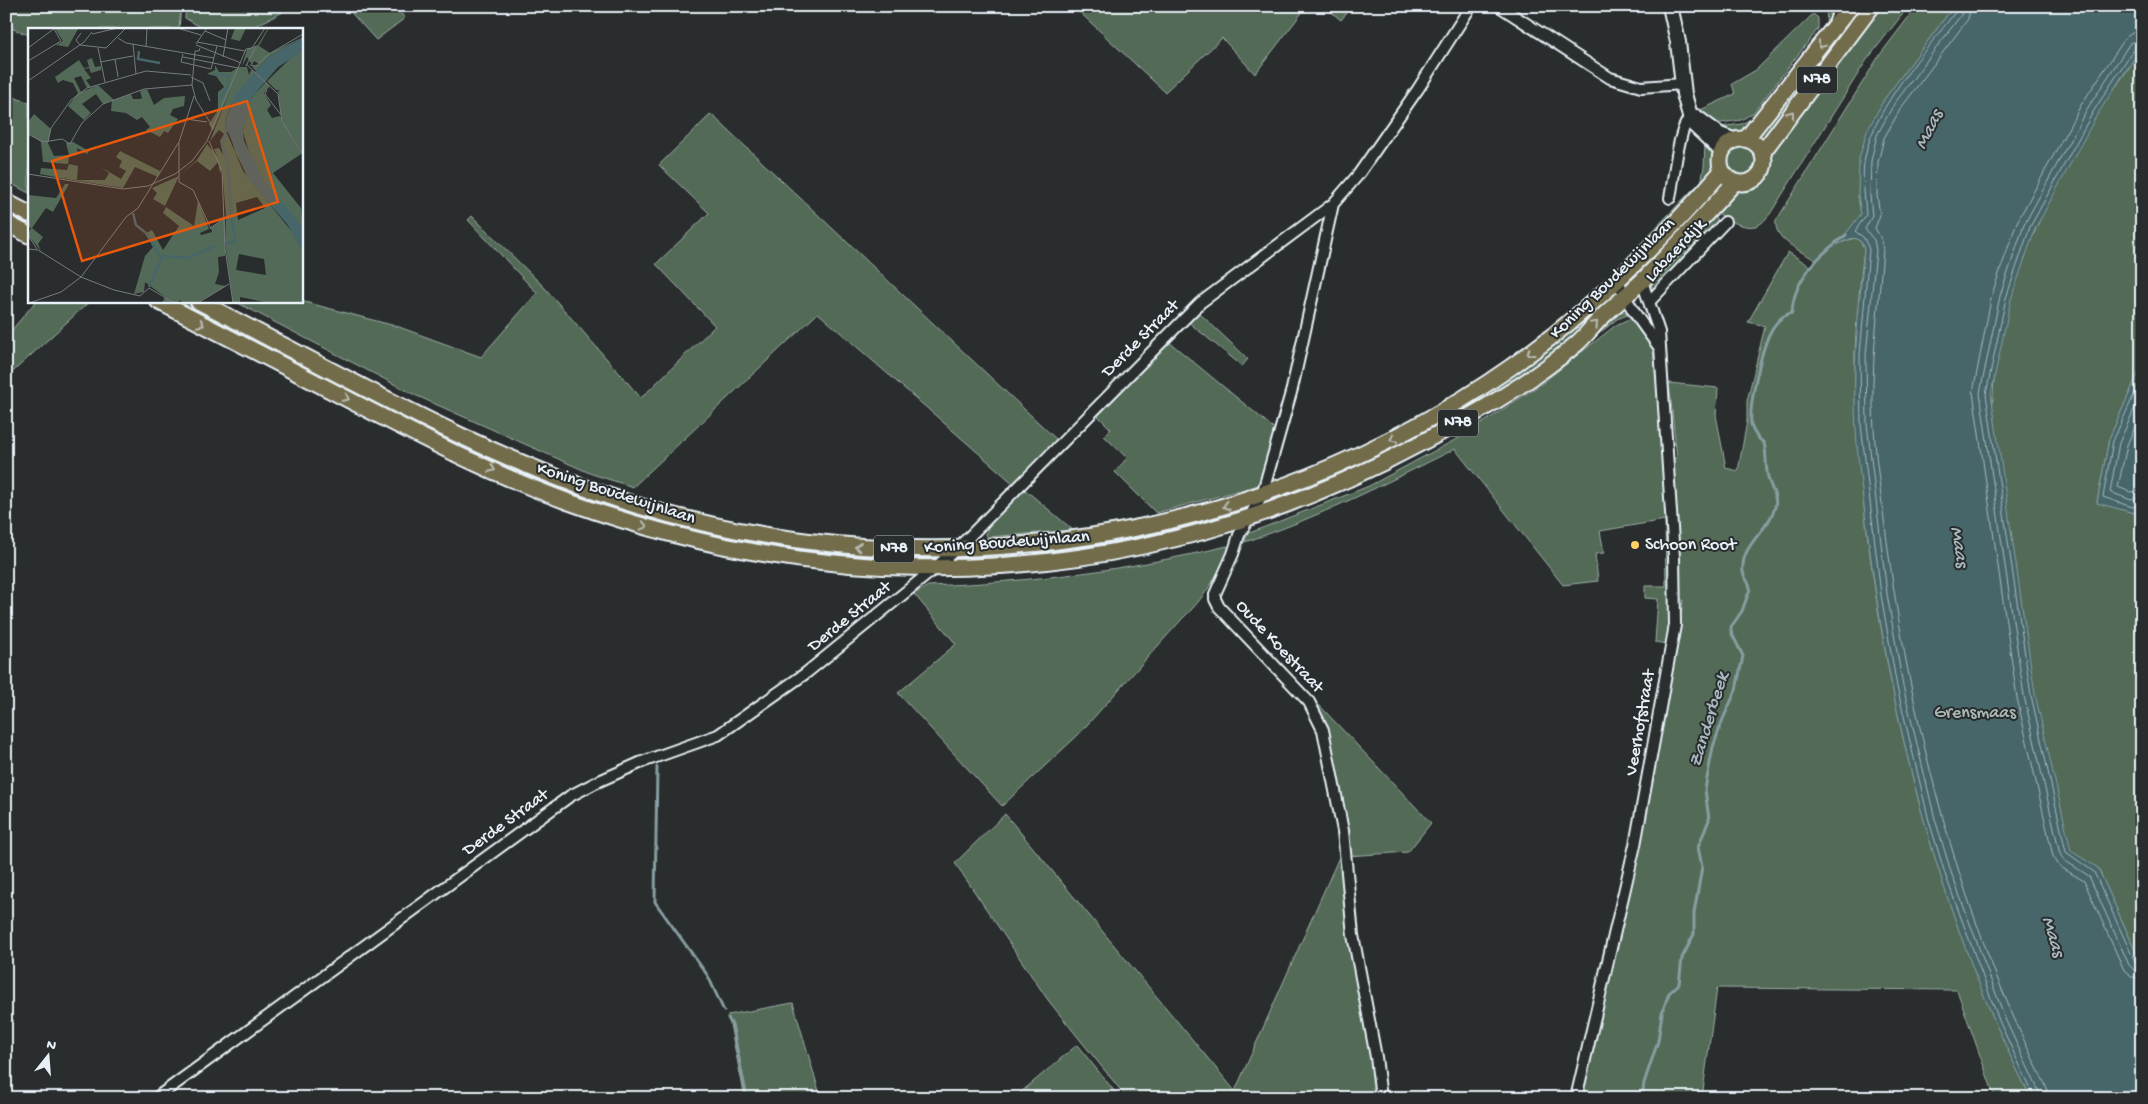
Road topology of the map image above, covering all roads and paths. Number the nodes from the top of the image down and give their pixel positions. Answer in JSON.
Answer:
{"nodes":[{"id":1,"x":1471,"y":6,"type":"edge"},
{"id":2,"x":1498,"y":6,"type":"edge"},
{"id":3,"x":1670,"y":6,"type":"edge"},
{"id":4,"x":1840,"y":6,"type":"edge"},
{"id":5,"x":1851,"y":6,"type":"edge"},
{"id":6,"x":1872,"y":6,"type":"edge"},
{"id":7,"x":1834,"y":28,"type":"junction"},
{"id":8,"x":1683,"y":84,"type":"junction"},
{"id":9,"x":1691,"y":116,"type":"junction"},
{"id":10,"x":1740,"y":140,"type":"junction"},
{"id":11,"x":1722,"y":151,"type":"junction"},
{"id":12,"x":1762,"y":153,"type":"junction"},
{"id":13,"x":1722,"y":171,"type":"junction"},
{"id":14,"x":1734,"y":182,"type":"junction"},
{"id":15,"x":1670,"y":198,"type":"dead end"},
{"id":16,"x":6,"y":202,"type":"edge"},
{"id":17,"x":1333,"y":204,"type":"junction"},
{"id":18,"x":28,"y":213,"type":"edge"},
{"id":19,"x":1726,"y":222,"type":"dead end"},
{"id":20,"x":6,"y":223,"type":"edge"},
{"id":21,"x":28,"y":234,"type":"edge"},
{"id":22,"x":1618,"y":280,"type":"junction"},
{"id":23,"x":1642,"y":281,"type":"junction"},
{"id":24,"x":1624,"y":297,"type":"junction"},
{"id":25,"x":160,"y":302,"type":"edge"},
{"id":26,"x":200,"y":302,"type":"edge"},
{"id":27,"x":1649,"y":302,"type":"junction"},
{"id":28,"x":1659,"y":347,"type":"junction"},
{"id":29,"x":1262,"y":495,"type":"junction"},
{"id":30,"x":1250,"y":518,"type":"junction"},
{"id":31,"x":955,"y":550,"type":"junction"},
{"id":32,"x":934,"y":569,"type":"junction"},
{"id":33,"x":156,"y":1098,"type":"edge"},
{"id":34,"x":1381,"y":1098,"type":"edge"},
{"id":35,"x":1576,"y":1098,"type":"edge"}],
"edges":[{"from":1,"to":17,"type":"street","name":"Derde Straat"},
{"from":2,"to":8,"type":"street"},
{"from":3,"to":8,"type":"street"},
{"from":4,"to":7,"type":"street"},
{"from":5,"to":7,"type":"main road","number":"N78"},
{"from":12,"to":6,"type":"main road","number":"N78","one_way":true},
{"from":7,"to":10,"type":"main road","number":"N78","one_way":true},
{"from":8,"to":9,"type":"street"},
{"from":9,"to":10,"type":"street"},
{"from":9,"to":11,"type":"street"},
{"from":9,"to":15,"type":"street"},
{"from":10,"to":11,"type":"main road","number":"N78"},
{"from":10,"to":12,"type":"main road"},
{"from":11,"to":13,"type":"main road"},
{"from":12,"to":14,"type":"main road","number":"N78"},
{"from":13,"to":14,"type":"main road"},
{"from":13,"to":22,"type":"main road","name":"Koning Boudewijnlaan","number":"N78"},
{"from":14,"to":23,"type":"main road","name":"Koning Boudewijnlaan","number":"N78"},
{"from":16,"to":18,"type":"main road"},
{"from":17,"to":29,"type":"street","name":"Oude Koestraat"},
{"from":17,"to":31,"type":"street","name":"Derde Straat"},
{"from":19,"to":27,"type":"street","name":"Labaerdijk"},
{"from":20,"to":21,"type":"main road"},
{"from":22,"to":24,"type":"street"},
{"from":22,"to":29,"type":"main road","name":"Koning Boudewijnlaan","number":"N78","one_way":true},
{"from":23,"to":24,"type":"main road","name":"Koning Boudewijnlaan","number":"N78"},
{"from":23,"to":27,"type":"street","name":"Veerhofstraat"},
{"from":24,"to":28,"type":"street"},
{"from":30,"to":24,"type":"main road","name":"Koning Boudewijnlaan","number":"N78","one_way":true},
{"from":25,"to":32,"type":"main road","name":"Koning Boudewijnlaan","number":"N78","one_way":true},
{"from":31,"to":26,"type":"main road","name":"Koning Boudewijnlaan","number":"N78","one_way":true},
{"from":27,"to":28,"type":"street","name":"Veerhofstraat"},
{"from":28,"to":35,"type":"street","name":"Veerhofstraat"},
{"from":29,"to":30,"type":"street","name":"Oude Koestraat"},
{"from":29,"to":31,"type":"main road","name":"Koning Boudewijnlaan","number":"N78","one_way":true},
{"from":30,"to":32,"type":"main road","name":"Koning Boudewijnlaan","number":"N78"},
{"from":30,"to":34,"type":"street","name":"Oude Koestraat"},
{"from":31,"to":32,"type":"street","name":"Derde Straat"},
{"from":32,"to":33,"type":"street","name":"Derde Straat"}]}
